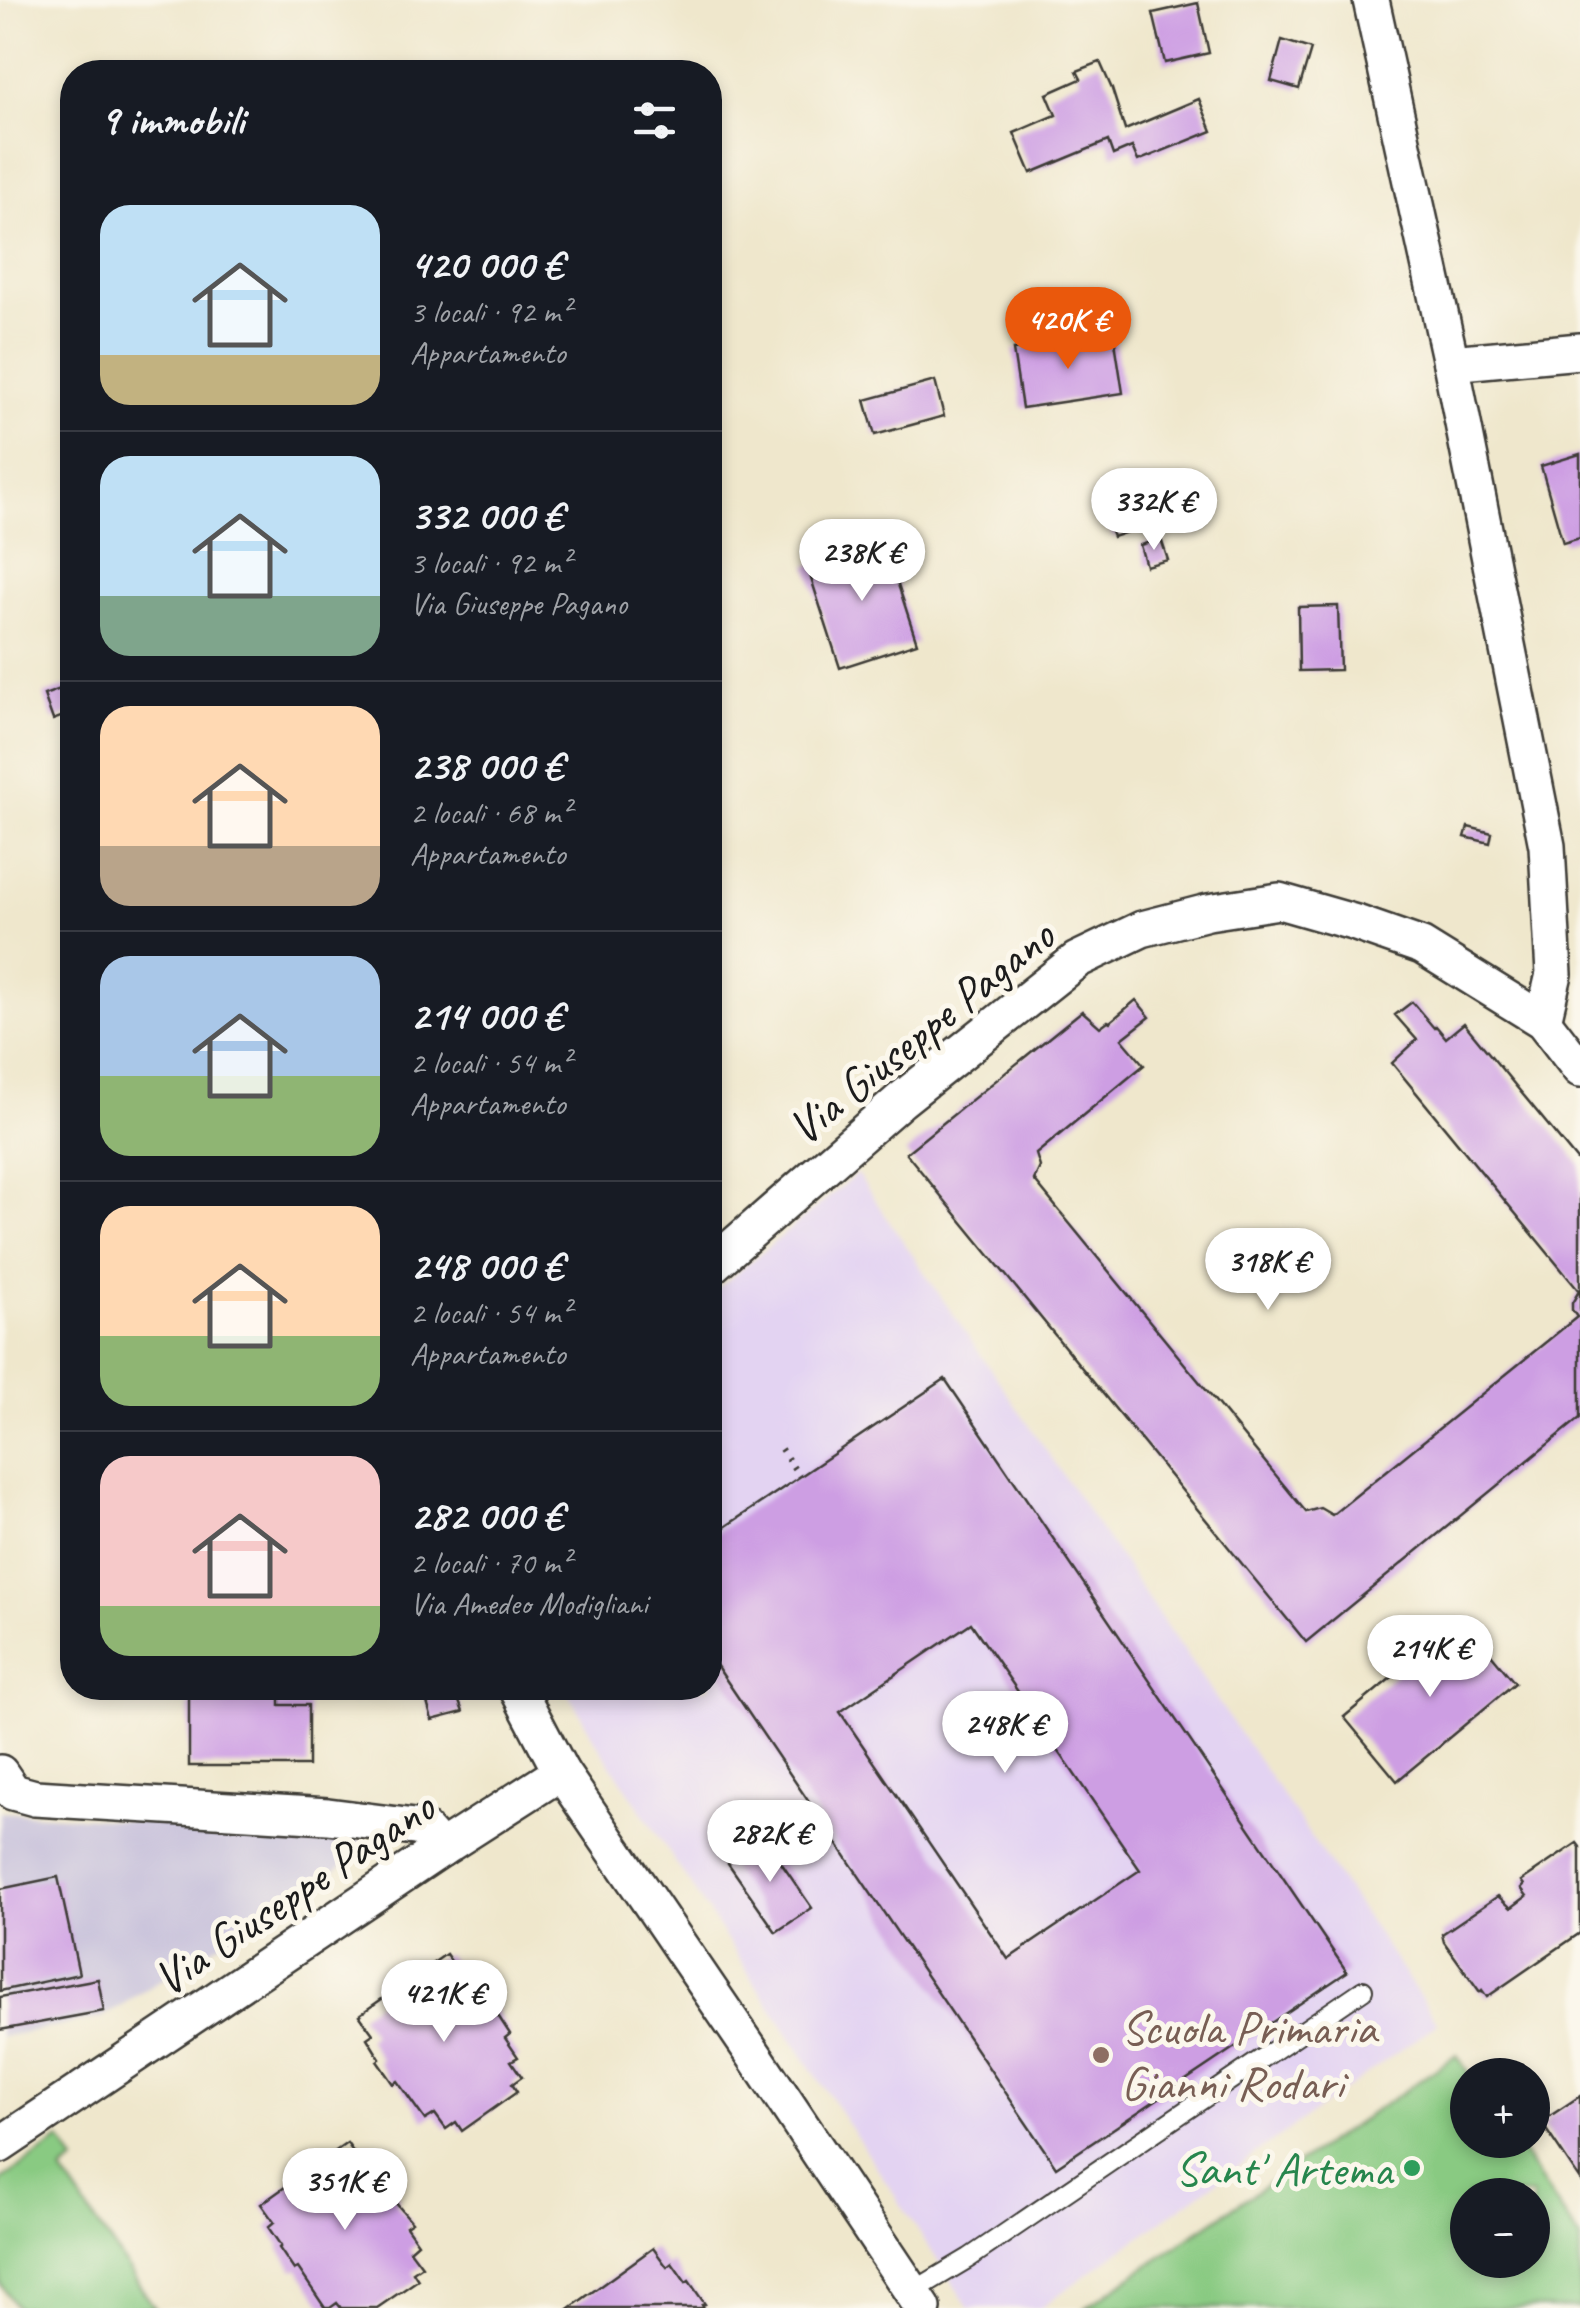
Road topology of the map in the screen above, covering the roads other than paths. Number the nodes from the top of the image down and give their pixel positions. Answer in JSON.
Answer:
{"nodes":[{"id":1,"x":1372,"y":0,"type":"edge"},
{"id":2,"x":1580,"y":350,"type":"edge"},
{"id":3,"x":1451,"y":363,"type":"junction"},
{"id":4,"x":1543,"y":1021,"type":"junction"},
{"id":5,"x":1580,"y":1068,"type":"edge"},
{"id":6,"x":722,"y":1257,"type":"edge"},
{"id":7,"x":523,"y":1700,"type":"edge"},
{"id":8,"x":560,"y":1772,"type":"junction"},
{"id":9,"x":0,"y":1773,"type":"edge"},
{"id":10,"x":440,"y":1850,"type":"junction"},
{"id":11,"x":1363,"y":1990,"type":"dead end"},
{"id":12,"x":0,"y":2145,"type":"edge"},
{"id":13,"x":917,"y":2300,"type":"edge"}],
"edges":[{"from":1,"to":3,"type":"street"},
{"from":2,"to":3,"type":"street"},
{"from":3,"to":4,"type":"street"},
{"from":4,"to":5,"type":"street","name":"Via Giuseppe Pagano"},
{"from":4,"to":6,"type":"street","name":"Via Giuseppe Pagano"},
{"from":7,"to":8,"type":"street"},
{"from":8,"to":10,"type":"street","name":"Via Giuseppe Pagano"},
{"from":8,"to":13,"type":"street"},
{"from":9,"to":10,"type":"street"},
{"from":10,"to":12,"type":"street","name":"Via Giuseppe Pagano"},
{"from":11,"to":13,"type":"lane"}]}
